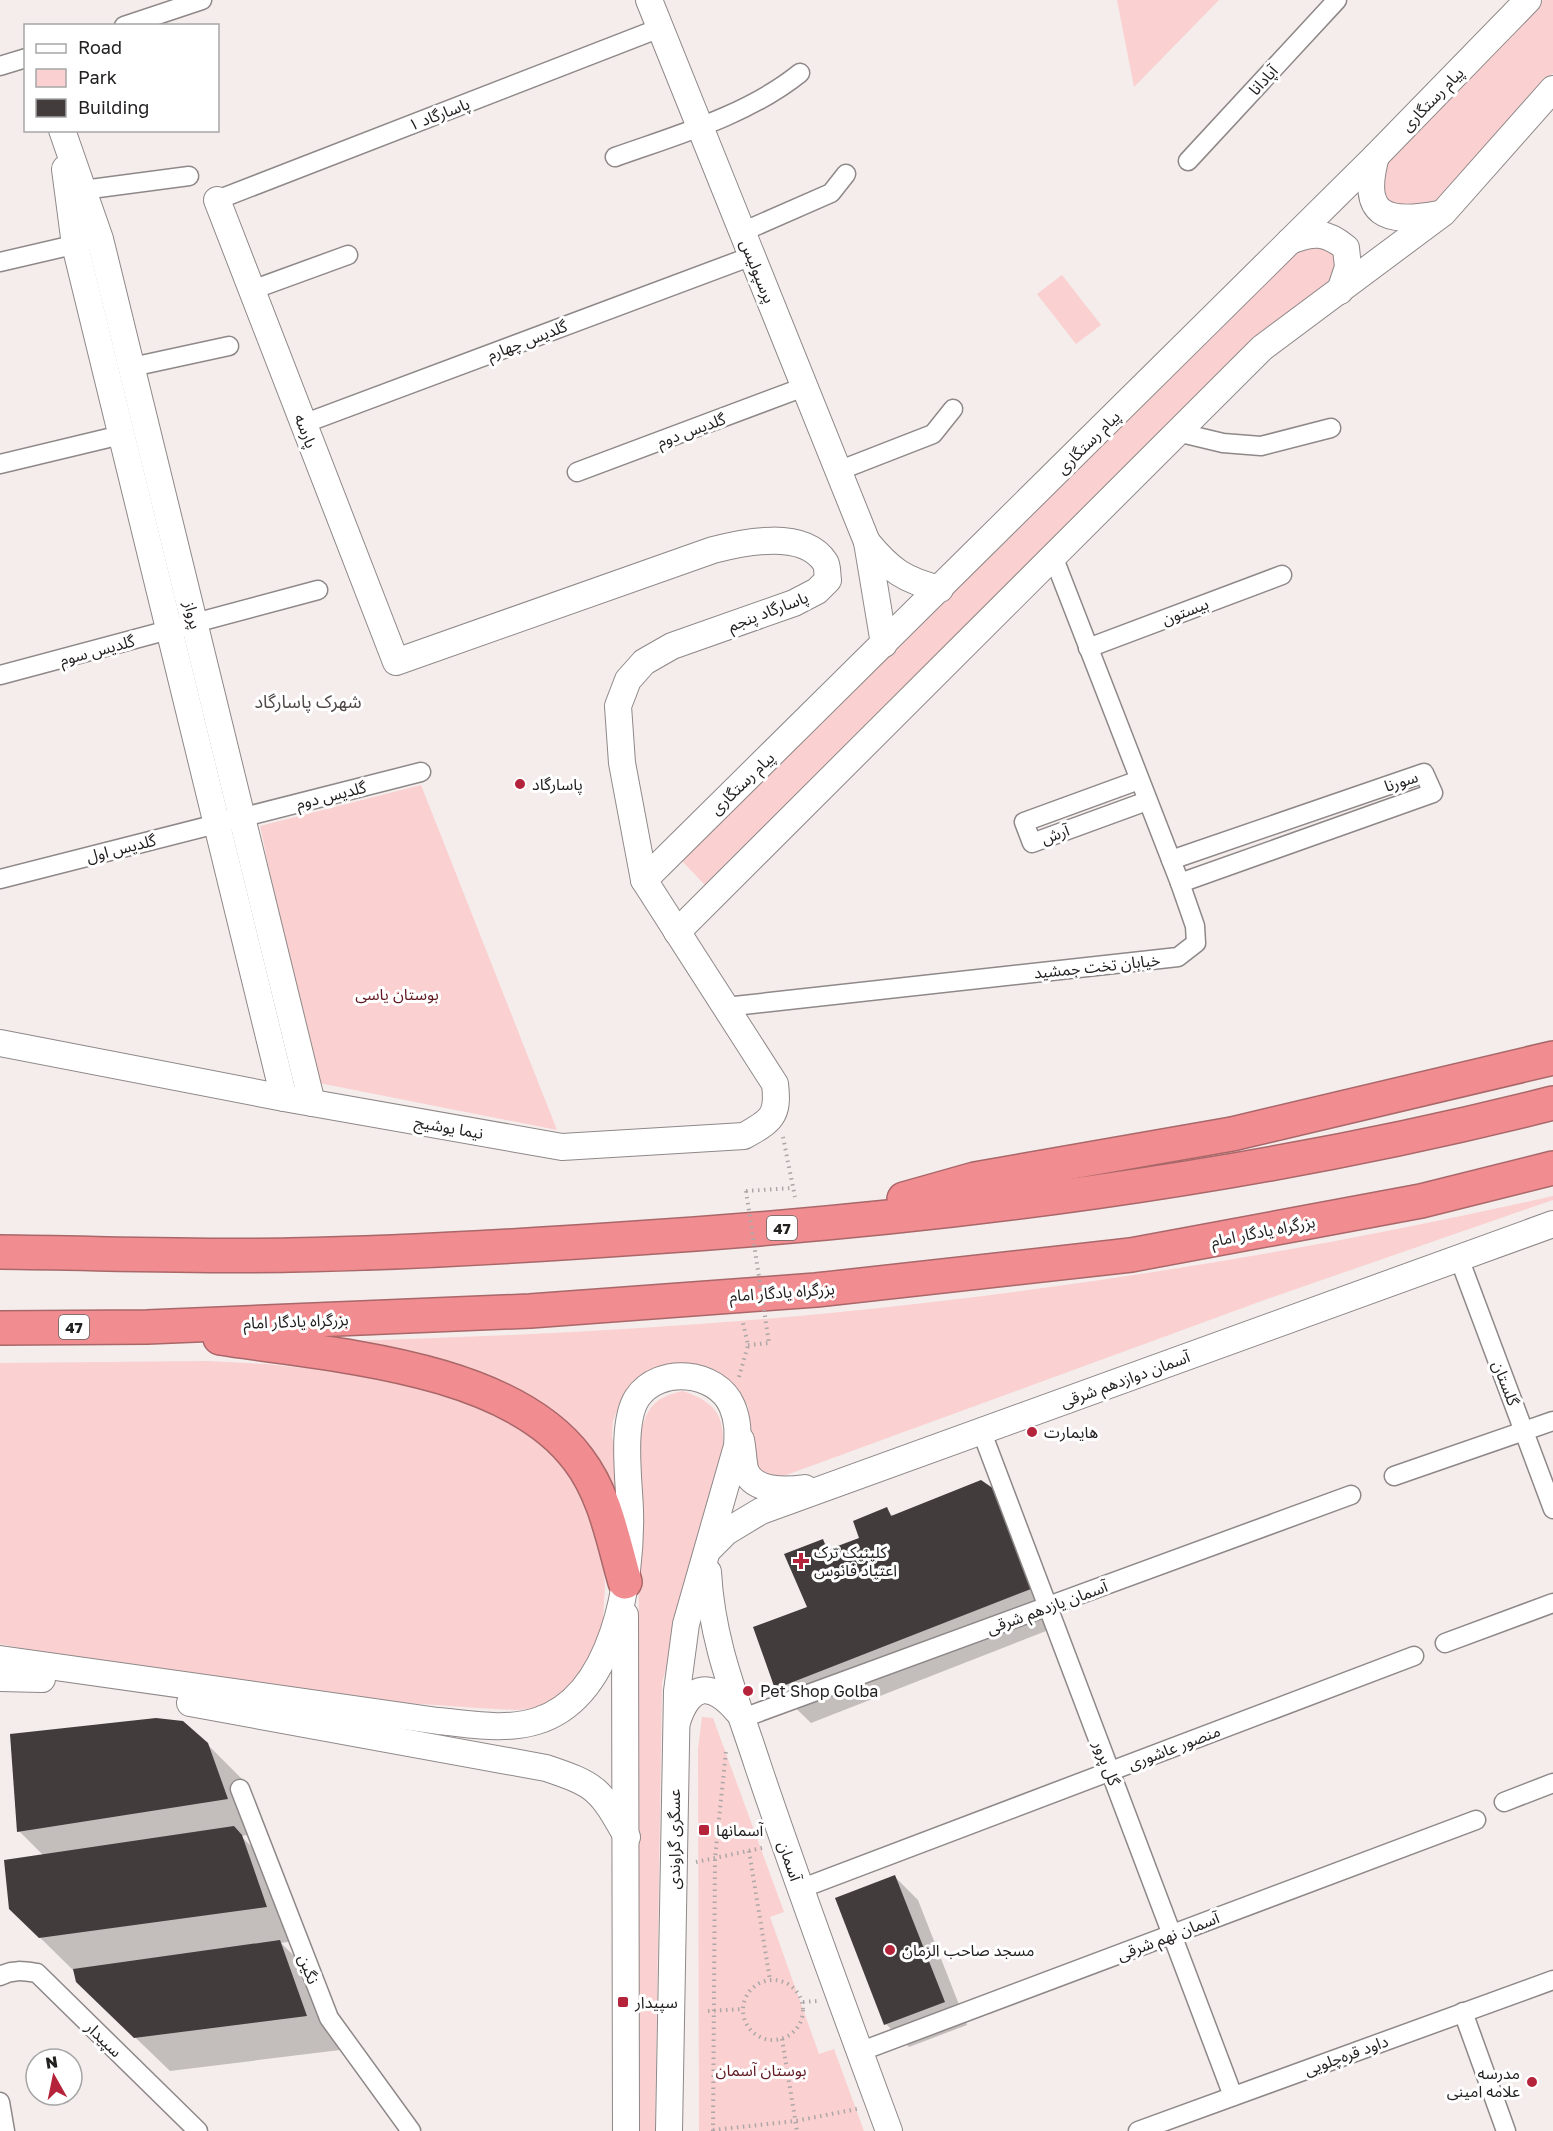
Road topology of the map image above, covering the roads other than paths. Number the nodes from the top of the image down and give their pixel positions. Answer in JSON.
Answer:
{"nodes":[{"id":1,"x":202,"y":0,"type":"edge"},
{"id":2,"x":649,"y":0,"type":"edge"},
{"id":3,"x":1337,"y":0,"type":"edge"},
{"id":4,"x":1528,"y":0,"type":"edge"},
{"id":5,"x":130,"y":24,"type":"edge"},
{"id":6,"x":660,"y":28,"type":"junction"},
{"id":7,"x":24,"y":59,"type":"edge"},
{"id":8,"x":0,"y":66,"type":"edge"},
{"id":9,"x":800,"y":73,"type":"dead end"},
{"id":10,"x":1553,"y":89,"type":"edge"},
{"id":11,"x":700,"y":126,"type":"junction"},
{"id":12,"x":61,"y":132,"type":"edge"},
{"id":13,"x":62,"y":132,"type":"edge"},
{"id":14,"x":1376,"y":156,"type":"junction"},
{"id":15,"x":615,"y":157,"type":"dead end"},
{"id":16,"x":1188,"y":161,"type":"dead end"},
{"id":17,"x":846,"y":174,"type":"dead end"},
{"id":18,"x":189,"y":176,"type":"dead end"},
{"id":19,"x":83,"y":190,"type":"junction"},
{"id":20,"x":217,"y":200,"type":"joint"},
{"id":21,"x":1443,"y":213,"type":"junction"},
{"id":22,"x":742,"y":232,"type":"junction"},
{"id":23,"x":100,"y":239,"type":"junction"},
{"id":24,"x":1290,"y":241,"type":"junction"},
{"id":25,"x":75,"y":245,"type":"junction"},
{"id":26,"x":348,"y":255,"type":"dead end"},
{"id":27,"x":752,"y":256,"type":"junction"},
{"id":28,"x":0,"y":262,"type":"edge"},
{"id":29,"x":252,"y":290,"type":"junction"},
{"id":30,"x":1340,"y":291,"type":"junction"},
{"id":31,"x":229,"y":346,"type":"dead end"},
{"id":32,"x":132,"y":367,"type":"junction"},
{"id":33,"x":804,"y":387,"type":"junction"},
{"id":34,"x":953,"y":409,"type":"dead end"},
{"id":35,"x":303,"y":424,"type":"junction"},
{"id":36,"x":1331,"y":428,"type":"dead end"},
{"id":37,"x":1177,"y":432,"type":"junction"},
{"id":38,"x":121,"y":435,"type":"junction"},
{"id":39,"x":0,"y":464,"type":"edge"},
{"id":40,"x":838,"y":471,"type":"junction"},
{"id":41,"x":577,"y":472,"type":"dead end"},
{"id":42,"x":867,"y":542,"type":"junction"},
{"id":43,"x":1053,"y":556,"type":"junction"},
{"id":44,"x":1282,"y":575,"type":"dead end"},
{"id":45,"x":940,"y":589,"type":"junction"},
{"id":46,"x":318,"y":590,"type":"dead end"},
{"id":47,"x":195,"y":624,"type":"junction"},
{"id":48,"x":170,"y":631,"type":"junction"},
{"id":49,"x":884,"y":644,"type":"junction"},
{"id":50,"x":1088,"y":648,"type":"junction"},
{"id":51,"x":396,"y":662,"type":"joint"},
{"id":52,"x":0,"y":675,"type":"edge"},
{"id":53,"x":421,"y":772,"type":"dead end"},
{"id":54,"x":1139,"y":780,"type":"junction"},
{"id":55,"x":1147,"y":801,"type":"junction"},
{"id":56,"x":242,"y":817,"type":"junction"},
{"id":57,"x":217,"y":824,"type":"junction"},
{"id":58,"x":1172,"y":861,"type":"junction"},
{"id":59,"x":0,"y":879,"type":"edge"},
{"id":60,"x":644,"y":880,"type":"junction"},
{"id":61,"x":1180,"y":884,"type":"junction"},
{"id":62,"x":677,"y":932,"type":"junction"},
{"id":63,"x":725,"y":1007,"type":"junction"},
{"id":64,"x":0,"y":1043,"type":"edge"},
{"id":65,"x":1553,"y":1059,"type":"edge"},
{"id":66,"x":284,"y":1098,"type":"junction"},
{"id":67,"x":1553,"y":1102,"type":"edge"},
{"id":68,"x":312,"y":1103,"type":"junction"},
{"id":69,"x":1553,"y":1168,"type":"edge"},
{"id":70,"x":1553,"y":1224,"type":"edge"},
{"id":71,"x":803,"y":1227,"type":"junction"},
{"id":72,"x":0,"y":1252,"type":"edge"},
{"id":73,"x":1459,"y":1258,"type":"junction"},
{"id":74,"x":147,"y":1327,"type":"junction"},
{"id":75,"x":0,"y":1328,"type":"edge"},
{"id":76,"x":1553,"y":1421,"type":"edge"},
{"id":77,"x":738,"y":1426,"type":"junction"},
{"id":78,"x":981,"y":1430,"type":"junction"},
{"id":79,"x":1524,"y":1432,"type":"junction"},
{"id":80,"x":1394,"y":1476,"type":"dead end"},
{"id":81,"x":841,"y":1482,"type":"junction"},
{"id":82,"x":1351,"y":1496,"type":"dead end"},
{"id":83,"x":1553,"y":1509,"type":"edge"},
{"id":84,"x":707,"y":1551,"type":"junction"},
{"id":85,"x":625,"y":1582,"type":"junction"},
{"id":86,"x":1553,"y":1603,"type":"edge"},
{"id":87,"x":1048,"y":1607,"type":"junction"},
{"id":88,"x":1445,"y":1643,"type":"dead end"},
{"id":89,"x":1414,"y":1656,"type":"dead end"},
{"id":90,"x":0,"y":1659,"type":"edge"},
{"id":91,"x":0,"y":1678,"type":"edge"},
{"id":92,"x":743,"y":1718,"type":"junction"},
{"id":93,"x":675,"y":1731,"type":"junction"},
{"id":94,"x":1110,"y":1771,"type":"junction"},
{"id":95,"x":1553,"y":1783,"type":"edge"},
{"id":96,"x":240,"y":1790,"type":"dead end"},
{"id":97,"x":1504,"y":1802,"type":"dead end"},
{"id":98,"x":1476,"y":1820,"type":"dead end"},
{"id":99,"x":627,"y":1837,"type":"junction"},
{"id":100,"x":800,"y":1889,"type":"junction"},
{"id":101,"x":1172,"y":1935,"type":"junction"},
{"id":102,"x":0,"y":1976,"type":"edge"},
{"id":103,"x":1553,"y":1980,"type":"edge"},
{"id":104,"x":1463,"y":2012,"type":"junction"},
{"id":105,"x":860,"y":2052,"type":"junction"},
{"id":106,"x":1233,"y":2096,"type":"junction"},
{"id":107,"x":0,"y":2102,"type":"edge"},
{"id":108,"x":5,"y":2131,"type":"edge"},
{"id":109,"x":198,"y":2131,"type":"edge"},
{"id":110,"x":411,"y":2131,"type":"edge"},
{"id":111,"x":626,"y":2131,"type":"edge"},
{"id":112,"x":669,"y":2131,"type":"edge"},
{"id":113,"x":888,"y":2131,"type":"edge"},
{"id":114,"x":1138,"y":2131,"type":"edge"},
{"id":115,"x":1506,"y":2131,"type":"edge"}],
"edges":[{"from":1,"to":5,"type":"street"},
{"from":2,"to":6,"type":"street","name":"پرسپولیس"},
{"from":3,"to":16,"type":"street","name":"آپادانا"},
{"from":4,"to":14,"type":"street","name":"پیام رستگاری"},
{"from":6,"to":11,"type":"street","name":"پرسپولیس"},
{"from":6,"to":20,"type":"street","name":"پاسارگاد ۱"},
{"from":7,"to":8,"type":"street"},
{"from":9,"to":11,"type":"street"},
{"from":10,"to":21,"type":"street"},
{"from":11,"to":15,"type":"street"},
{"from":11,"to":22,"type":"street","name":"پرسپولیس"},
{"from":12,"to":25,"type":"street","name":"پرواز"},
{"from":13,"to":19,"type":"street","name":"پرواز"},
{"from":14,"to":21,"type":"street"},
{"from":14,"to":24,"type":"street","name":"پیام رستگاری"},
{"from":17,"to":22,"type":"street"},
{"from":18,"to":19,"type":"street"},
{"from":19,"to":23,"type":"street","name":"پرواز"},
{"from":20,"to":29,"type":"street","name":"پارسه"},
{"from":21,"to":30,"type":"street"},
{"from":22,"to":27,"type":"street","name":"پرسپولیس"},
{"from":23,"to":25,"type":"street"},
{"from":23,"to":32,"type":"street","name":"پرواز"},
{"from":24,"to":30,"type":"street"},
{"from":24,"to":45,"type":"street","name":"پیام رستگاری"},
{"from":25,"to":28,"type":"street"},
{"from":25,"to":38,"type":"street","name":"پرواز"},
{"from":26,"to":29,"type":"street"},
{"from":27,"to":33,"type":"street","name":"پرسپولیس"},
{"from":27,"to":35,"type":"street","name":"گلدیس چهارم"},
{"from":29,"to":35,"type":"street","name":"پارسه"},
{"from":30,"to":37,"type":"street"},
{"from":31,"to":32,"type":"street"},
{"from":32,"to":47,"type":"street","name":"پرواز"},
{"from":33,"to":40,"type":"street","name":"پرسپولیس"},
{"from":33,"to":41,"type":"street","name":"گلدیس دوم"},
{"from":34,"to":40,"type":"street"},
{"from":35,"to":51,"type":"street","name":"پارسه"},
{"from":36,"to":37,"type":"street"},
{"from":37,"to":43,"type":"street"},
{"from":38,"to":39,"type":"street"},
{"from":38,"to":48,"type":"street","name":"پرواز"},
{"from":40,"to":42,"type":"street","name":"پرسپولیس"},
{"from":42,"to":45,"type":"street","name":"پرسپولیس"},
{"from":42,"to":49,"type":"street","name":"پرسپولیس"},
{"from":43,"to":50,"type":"street","name":"خیابان تخت جمشید"},
{"from":43,"to":62,"type":"street"},
{"from":44,"to":50,"type":"street","name":"بیستون"},
{"from":45,"to":49,"type":"street","name":"پیام رستگاری"},
{"from":46,"to":47,"type":"street"},
{"from":47,"to":48,"type":"street","name":"گلدیس سوم"},
{"from":47,"to":56,"type":"street","name":"پرواز"},
{"from":48,"to":52,"type":"street","name":"گلدیس سوم"},
{"from":48,"to":57,"type":"street","name":"پرواز"},
{"from":49,"to":60,"type":"street","name":"پیام رستگاری"},
{"from":50,"to":54,"type":"street","name":"خیابان تخت جمشید"},
{"from":51,"to":60,"type":"street","name":"پاسارگاد پنجم"},
{"from":53,"to":56,"type":"street","name":"گلدیس دوم"},
{"from":54,"to":55,"type":"street","name":"خیابان تخت جمشید"},
{"from":54,"to":55,"type":"street","name":"آرش"},
{"from":55,"to":58,"type":"street","name":"خیابان تخت جمشید"},
{"from":56,"to":57,"type":"street","name":"گلدیس اول"},
{"from":56,"to":68,"type":"street","name":"پرواز"},
{"from":57,"to":59,"type":"street","name":"گلدیس اول"},
{"from":57,"to":66,"type":"street","name":"پرواز"},
{"from":58,"to":61,"type":"street","name":"خیابان تخت جمشید"},
{"from":58,"to":61,"type":"street","name":"سورنا"},
{"from":60,"to":62,"type":"street"},
{"from":61,"to":63,"type":"street","name":"خیابان تخت جمشید"},
{"from":62,"to":63,"type":"street"},
{"from":63,"to":68,"type":"street","name":"نیما یوشیج"},
{"from":64,"to":66,"type":"street","name":"نیما یوشیج"},
{"from":65,"to":71,"type":"highway"},
{"from":66,"to":68,"type":"street","name":"نیما یوشیج"},
{"from":67,"to":71,"type":"highway","number":"47"},
{"from":69,"to":74,"type":"highway","name":"بزرگراه یادگار امام","number":"47"},
{"from":70,"to":73,"type":"street","name":"آسمان دوازدهم شرقی"},
{"from":71,"to":72,"type":"highway","number":"47"},
{"from":73,"to":78,"type":"street","name":"آسمان دوازدهم شرقی"},
{"from":73,"to":79,"type":"street","name":"گلستان"},
{"from":74,"to":75,"type":"highway","name":"بزرگراه یادگار امام","number":"47"},
{"from":74,"to":85,"type":"highway"},
{"from":76,"to":79,"type":"street"},
{"from":77,"to":81,"type":"street"},
{"from":77,"to":84,"type":"street","name":"عسگری گراوندی"},
{"from":77,"to":85,"type":"street"},
{"from":78,"to":81,"type":"street","name":"آسمان دوازدهم شرقی"},
{"from":78,"to":87,"type":"street","name":"گل پرور"},
{"from":79,"to":80,"type":"street"},
{"from":79,"to":83,"type":"street","name":"گلستان"},
{"from":81,"to":84,"type":"street","name":"آسمان دوازدهم شرقی"},
{"from":82,"to":87,"type":"street","name":"آسمان یازدهم شرقی"},
{"from":84,"to":92,"type":"street","name":"آسمان"},
{"from":84,"to":93,"type":"street","name":"عسگری گراوندی"},
{"from":85,"to":90,"type":"street"},
{"from":85,"to":99,"type":"street"},
{"from":86,"to":88,"type":"street"},
{"from":87,"to":92,"type":"street","name":"آسمان یازدهم شرقی"},
{"from":87,"to":94,"type":"street","name":"گل پرور"},
{"from":89,"to":94,"type":"street","name":"منصور عاشوری"},
{"from":91,"to":99,"type":"street"},
{"from":92,"to":93,"type":"street"},
{"from":92,"to":100,"type":"street","name":"آسمان"},
{"from":93,"to":112,"type":"street","name":"عسگری گراوندی"},
{"from":94,"to":100,"type":"street","name":"منصور عاشوری"},
{"from":94,"to":101,"type":"street","name":"گل پرور"},
{"from":95,"to":97,"type":"street"},
{"from":96,"to":110,"type":"street","name":"نگین"},
{"from":98,"to":101,"type":"street","name":"آسمان نهم شرقی"},
{"from":99,"to":111,"type":"street"},
{"from":100,"to":105,"type":"street","name":"آسمان"},
{"from":101,"to":105,"type":"street","name":"آسمان نهم شرقی"},
{"from":101,"to":106,"type":"street","name":"گل پرور"},
{"from":102,"to":109,"type":"street","name":"سپیدار"},
{"from":103,"to":104,"type":"street","name":"داود قره‌چلویی"},
{"from":104,"to":106,"type":"street","name":"داود قره‌چلویی"},
{"from":104,"to":115,"type":"street"},
{"from":105,"to":113,"type":"street","name":"آسمان"},
{"from":106,"to":114,"type":"street","name":"داود قره‌چلویی"},
{"from":107,"to":108,"type":"street"}]}
